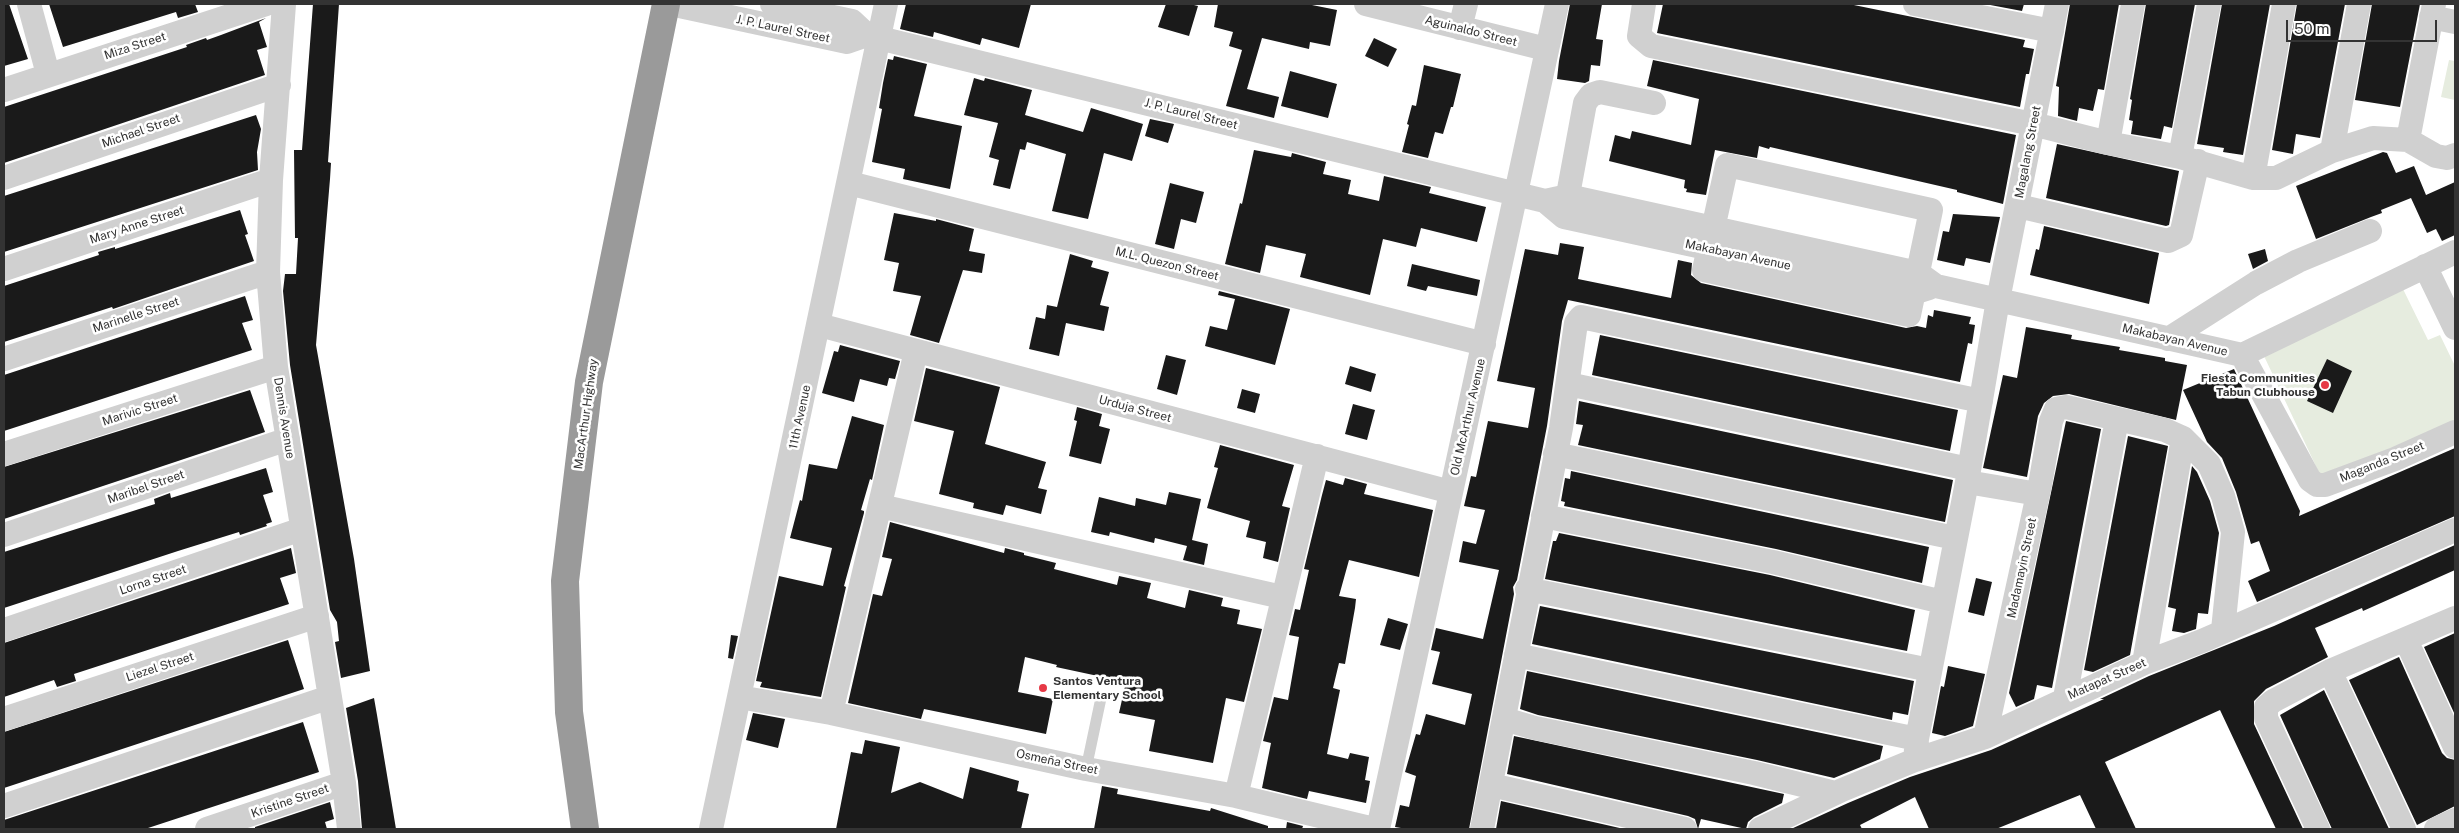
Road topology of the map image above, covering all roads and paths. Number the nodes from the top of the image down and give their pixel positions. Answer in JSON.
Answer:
{"nodes":[{"id":1,"x":29,"y":4,"type":"edge"},
{"id":2,"x":266,"y":4,"type":"edge"},
{"id":3,"x":284,"y":4,"type":"edge"},
{"id":4,"x":668,"y":4,"type":"edge"},
{"id":5,"x":772,"y":4,"type":"edge"},
{"id":6,"x":886,"y":4,"type":"edge"},
{"id":7,"x":1366,"y":4,"type":"edge"},
{"id":8,"x":1466,"y":4,"type":"edge"},
{"id":9,"x":1557,"y":4,"type":"edge"},
{"id":10,"x":1644,"y":4,"type":"edge"},
{"id":11,"x":1915,"y":4,"type":"edge"},
{"id":12,"x":2057,"y":4,"type":"edge"},
{"id":13,"x":2133,"y":4,"type":"edge"},
{"id":14,"x":2209,"y":4,"type":"edge"},
{"id":15,"x":2284,"y":4,"type":"edge"},
{"id":16,"x":2359,"y":4,"type":"edge"},
{"id":17,"x":2433,"y":10,"type":"edge"},
{"id":18,"x":746,"y":12,"type":"edge"},
{"id":19,"x":2455,"y":22,"type":"edge"},
{"id":20,"x":812,"y":24,"type":"junction"},
{"id":21,"x":1460,"y":28,"type":"junction"},
{"id":22,"x":2052,"y":30,"type":"junction"},
{"id":23,"x":873,"y":37,"type":"junction"},
{"id":24,"x":1546,"y":49,"type":"junction"},
{"id":25,"x":48,"y":74,"type":"junction"},
{"id":26,"x":279,"y":85,"type":"junction"},
{"id":27,"x":4,"y":90,"type":"edge"},
{"id":28,"x":1654,"y":103,"type":"dead end"},
{"id":29,"x":2033,"y":124,"type":"junction"},
{"id":30,"x":2408,"y":140,"type":"junction"},
{"id":31,"x":2108,"y":143,"type":"junction"},
{"id":32,"x":2332,"y":151,"type":"junction"},
{"id":33,"x":2455,"y":155,"type":"edge"},
{"id":34,"x":2189,"y":159,"type":"junction"},
{"id":35,"x":4,"y":178,"type":"edge"},
{"id":36,"x":2252,"y":178,"type":"junction"},
{"id":37,"x":271,"y":180,"type":"junction"},
{"id":38,"x":849,"y":184,"type":"junction"},
{"id":39,"x":1515,"y":194,"type":"junction"},
{"id":40,"x":2018,"y":206,"type":"junction"},
{"id":41,"x":1566,"y":207,"type":"junction"},
{"id":42,"x":2370,"y":231,"type":"dead end"},
{"id":43,"x":1711,"y":238,"type":"junction"},
{"id":44,"x":2455,"y":252,"type":"edge"},
{"id":45,"x":2425,"y":266,"type":"junction"},
{"id":46,"x":4,"y":269,"type":"edge"},
{"id":47,"x":268,"y":272,"type":"junction"},
{"id":48,"x":1922,"y":284,"type":"junction"},
{"id":49,"x":1998,"y":300,"type":"junction"},
{"id":50,"x":819,"y":325,"type":"junction"},
{"id":51,"x":2455,"y":328,"type":"edge"},
{"id":52,"x":2168,"y":339,"type":"junction"},
{"id":53,"x":1484,"y":344,"type":"junction"},
{"id":54,"x":916,"y":351,"type":"junction"},
{"id":55,"x":2242,"y":355,"type":"junction"},
{"id":56,"x":4,"y":359,"type":"edge"},
{"id":57,"x":276,"y":367,"type":"junction"},
{"id":58,"x":1568,"y":384,"type":"junction"},
{"id":59,"x":1981,"y":401,"type":"junction"},
{"id":60,"x":2117,"y":419,"type":"junction"},
{"id":61,"x":2455,"y":432,"type":"edge"},
{"id":62,"x":2183,"y":438,"type":"junction"},
{"id":63,"x":288,"y":439,"type":"junction"},
{"id":64,"x":4,"y":454,"type":"edge"},
{"id":65,"x":1555,"y":454,"type":"junction"},
{"id":66,"x":1317,"y":456,"type":"junction"},
{"id":67,"x":1968,"y":475,"type":"junction"},
{"id":68,"x":1451,"y":492,"type":"junction"},
{"id":69,"x":2038,"y":494,"type":"junction"},
{"id":70,"x":880,"y":506,"type":"junction"},
{"id":71,"x":1542,"y":516,"type":"junction"},
{"id":72,"x":302,"y":529,"type":"junction"},
{"id":73,"x":2455,"y":530,"type":"edge"},
{"id":74,"x":4,"y":536,"type":"edge"},
{"id":75,"x":1955,"y":538,"type":"junction"},
{"id":76,"x":1528,"y":589,"type":"junction"},
{"id":77,"x":1282,"y":597,"type":"junction"},
{"id":78,"x":1943,"y":602,"type":"junction"},
{"id":79,"x":316,"y":616,"type":"junction"},
{"id":80,"x":2455,"y":618,"type":"edge"},
{"id":81,"x":4,"y":630,"type":"edge"},
{"id":82,"x":2223,"y":630,"type":"junction"},
{"id":83,"x":2406,"y":640,"type":"junction"},
{"id":84,"x":1516,"y":655,"type":"junction"},
{"id":85,"x":2144,"y":663,"type":"junction"},
{"id":86,"x":1930,"y":670,"type":"junction"},
{"id":87,"x":2330,"y":671,"type":"junction"},
{"id":88,"x":330,"y":697,"type":"junction"},
{"id":89,"x":740,"y":697,"type":"junction"},
{"id":90,"x":1101,"y":698,"type":"dead end"},
{"id":91,"x":2065,"y":698,"type":"junction"},
{"id":92,"x":831,"y":713,"type":"junction"},
{"id":93,"x":4,"y":719,"type":"edge"},
{"id":94,"x":1504,"y":719,"type":"junction"},
{"id":95,"x":1985,"y":737,"type":"junction"},
{"id":96,"x":2455,"y":747,"type":"edge"},
{"id":97,"x":1916,"y":750,"type":"junction"},
{"id":98,"x":1086,"y":768,"type":"junction"},
{"id":99,"x":344,"y":783,"type":"junction"},
{"id":100,"x":1492,"y":784,"type":"junction"},
{"id":101,"x":1836,"y":793,"type":"junction"},
{"id":102,"x":1236,"y":796,"type":"junction"},
{"id":103,"x":4,"y":806,"type":"edge"},
{"id":104,"x":2455,"y":820,"type":"edge"},
{"id":105,"x":207,"y":829,"type":"edge"},
{"id":106,"x":349,"y":829,"type":"edge"},
{"id":107,"x":585,"y":829,"type":"edge"},
{"id":108,"x":711,"y":829,"type":"edge"},
{"id":109,"x":1376,"y":829,"type":"edge"},
{"id":110,"x":1482,"y":829,"type":"edge"},
{"id":111,"x":1684,"y":829,"type":"edge"},
{"id":112,"x":1760,"y":829,"type":"edge"},
{"id":113,"x":2318,"y":829,"type":"edge"},
{"id":114,"x":2404,"y":829,"type":"edge"},
{"id":115,"x":2436,"y":829,"type":"edge"}],
"edges":[{"from":1,"to":25,"type":"street"},
{"from":2,"to":25,"type":"street","name":"Miza Street"},
{"from":3,"to":26,"type":"street","name":"Dennis Avenue"},
{"from":4,"to":18,"type":"street","name":"J. P. Laurel Street"},
{"from":4,"to":107,"type":"highway","name":"MacArthur Highway"},
{"from":5,"to":20,"type":"street","name":"J. P. Laurel Street"},
{"from":6,"to":23,"type":"street","name":"11th Avenue"},
{"from":7,"to":21,"type":"street","name":"Aguinaldo Street"},
{"from":8,"to":21,"type":"street"},
{"from":9,"to":24,"type":"street","name":"Old McArthur Avenue"},
{"from":10,"to":29,"type":"street"},
{"from":11,"to":22,"type":"street"},
{"from":12,"to":22,"type":"street","name":"Magalang Street"},
{"from":13,"to":31,"type":"street"},
{"from":14,"to":34,"type":"street"},
{"from":15,"to":36,"type":"street"},
{"from":16,"to":32,"type":"street"},
{"from":17,"to":19,"type":"street"},
{"from":17,"to":30,"type":"street"},
{"from":18,"to":20,"type":"street","name":"J. P. Laurel Street"},
{"from":20,"to":23,"type":"street","name":"J. P. Laurel Street"},
{"from":21,"to":24,"type":"street","name":"Aguinaldo Street"},
{"from":22,"to":29,"type":"street","name":"Magalang Street"},
{"from":23,"to":38,"type":"street","name":"11th Avenue"},
{"from":23,"to":39,"type":"street","name":"J. P. Laurel Street"},
{"from":24,"to":39,"type":"street","name":"Old McArthur Avenue"},
{"from":25,"to":27,"type":"street","name":"Miza Street"},
{"from":26,"to":35,"type":"street","name":"Michael Street"},
{"from":26,"to":37,"type":"street","name":"Dennis Avenue"},
{"from":28,"to":41,"type":"street"},
{"from":29,"to":31,"type":"street"},
{"from":29,"to":40,"type":"street","name":"Magalang Street"},
{"from":30,"to":32,"type":"street"},
{"from":30,"to":33,"type":"street"},
{"from":31,"to":34,"type":"street"},
{"from":32,"to":36,"type":"street"},
{"from":34,"to":36,"type":"street"},
{"from":34,"to":40,"type":"street"},
{"from":37,"to":46,"type":"street","name":"Mary Anne Street"},
{"from":37,"to":47,"type":"street","name":"Dennis Avenue"},
{"from":38,"to":50,"type":"street","name":"11th Avenue"},
{"from":38,"to":53,"type":"street","name":"M.L. Quezon Street"},
{"from":39,"to":41,"type":"street","name":"Makabayan Avenue"},
{"from":39,"to":53,"type":"street","name":"Old McArthur Avenue"},
{"from":40,"to":49,"type":"street","name":"Magalang Street"},
{"from":41,"to":43,"type":"street","name":"Makabayan Avenue"},
{"from":42,"to":52,"type":"street"},
{"from":43,"to":48,"type":"street","name":"Makabayan Avenue"},
{"from":43,"to":48,"type":"street"},
{"from":43,"to":48,"type":"street"},
{"from":44,"to":45,"type":"street","name":"Makabayan Avenue"},
{"from":45,"to":51,"type":"street"},
{"from":45,"to":55,"type":"street","name":"Makabayan Avenue"},
{"from":47,"to":56,"type":"street","name":"Marinelle Street"},
{"from":47,"to":57,"type":"street","name":"Dennis Avenue"},
{"from":48,"to":49,"type":"street","name":"Makabayan Avenue"},
{"from":49,"to":52,"type":"street","name":"Makabayan Avenue"},
{"from":49,"to":59,"type":"street","name":"Magalang Street"},
{"from":50,"to":54,"type":"street","name":"Urduja Street"},
{"from":50,"to":89,"type":"street","name":"11th Avenue"},
{"from":52,"to":55,"type":"street","name":"Makabayan Avenue"},
{"from":53,"to":68,"type":"street","name":"Old McArthur Avenue"},
{"from":54,"to":66,"type":"street","name":"Urduja Street"},
{"from":54,"to":70,"type":"street"},
{"from":55,"to":61,"type":"street","name":"Maganda Street"},
{"from":57,"to":63,"type":"street","name":"Dennis Avenue"},
{"from":57,"to":64,"type":"street","name":"Marivic Street"},
{"from":58,"to":59,"type":"street"},
{"from":58,"to":65,"type":"street"},
{"from":58,"to":67,"type":"street"},
{"from":59,"to":67,"type":"street","name":"Magalang Street"},
{"from":60,"to":62,"type":"street"},
{"from":60,"to":69,"type":"street","name":"Madamayin Street"},
{"from":60,"to":91,"type":"street"},
{"from":62,"to":82,"type":"street"},
{"from":62,"to":85,"type":"street"},
{"from":63,"to":72,"type":"street","name":"Dennis Avenue"},
{"from":63,"to":74,"type":"street","name":"Maribel Street"},
{"from":65,"to":71,"type":"street"},
{"from":65,"to":75,"type":"street"},
{"from":66,"to":68,"type":"street","name":"Urduja Street"},
{"from":66,"to":77,"type":"street"},
{"from":67,"to":69,"type":"street"},
{"from":67,"to":75,"type":"street","name":"Magalang Street"},
{"from":68,"to":109,"type":"street","name":"Old McArthur Avenue"},
{"from":69,"to":95,"type":"street","name":"Madamayin Street"},
{"from":70,"to":77,"type":"street"},
{"from":70,"to":92,"type":"street"},
{"from":71,"to":76,"type":"street"},
{"from":71,"to":78,"type":"street"},
{"from":72,"to":79,"type":"street","name":"Dennis Avenue"},
{"from":72,"to":81,"type":"street","name":"Lorna Street"},
{"from":73,"to":82,"type":"street","name":"Matapat Street"},
{"from":75,"to":78,"type":"street","name":"Magalang Street"},
{"from":76,"to":84,"type":"street"},
{"from":76,"to":86,"type":"street"},
{"from":77,"to":102,"type":"street"},
{"from":78,"to":86,"type":"street","name":"Magalang Street"},
{"from":79,"to":88,"type":"street","name":"Dennis Avenue"},
{"from":79,"to":93,"type":"street","name":"Liezel Street"},
{"from":80,"to":83,"type":"street"},
{"from":82,"to":85,"type":"street","name":"Matapat Street"},
{"from":83,"to":87,"type":"street"},
{"from":83,"to":96,"type":"street"},
{"from":84,"to":94,"type":"street"},
{"from":84,"to":97,"type":"street"},
{"from":85,"to":91,"type":"street","name":"Matapat Street"},
{"from":86,"to":97,"type":"street","name":"Magalang Street"},
{"from":87,"to":113,"type":"street"},
{"from":87,"to":114,"type":"street"},
{"from":88,"to":99,"type":"street","name":"Dennis Avenue"},
{"from":88,"to":103,"type":"street"},
{"from":89,"to":92,"type":"street","name":"Osmeña Street"},
{"from":89,"to":108,"type":"street","name":"11th Avenue"},
{"from":90,"to":98,"type":"lane"},
{"from":91,"to":95,"type":"street","name":"Matapat Street"},
{"from":92,"to":98,"type":"street","name":"Osmeña Street"},
{"from":94,"to":100,"type":"street"},
{"from":94,"to":101,"type":"street"},
{"from":95,"to":97,"type":"street","name":"Matapat Street"},
{"from":97,"to":101,"type":"street","name":"Matapat Street"},
{"from":98,"to":102,"type":"street","name":"Osmeña Street"},
{"from":99,"to":105,"type":"street","name":"Kristine Street"},
{"from":99,"to":106,"type":"street","name":"Dennis Avenue"},
{"from":100,"to":110,"type":"street"},
{"from":100,"to":111,"type":"street"},
{"from":101,"to":112,"type":"street","name":"Matapat Street"},
{"from":102,"to":109,"type":"street","name":"Osmeña Street"},
{"from":104,"to":115,"type":"street"}]}
